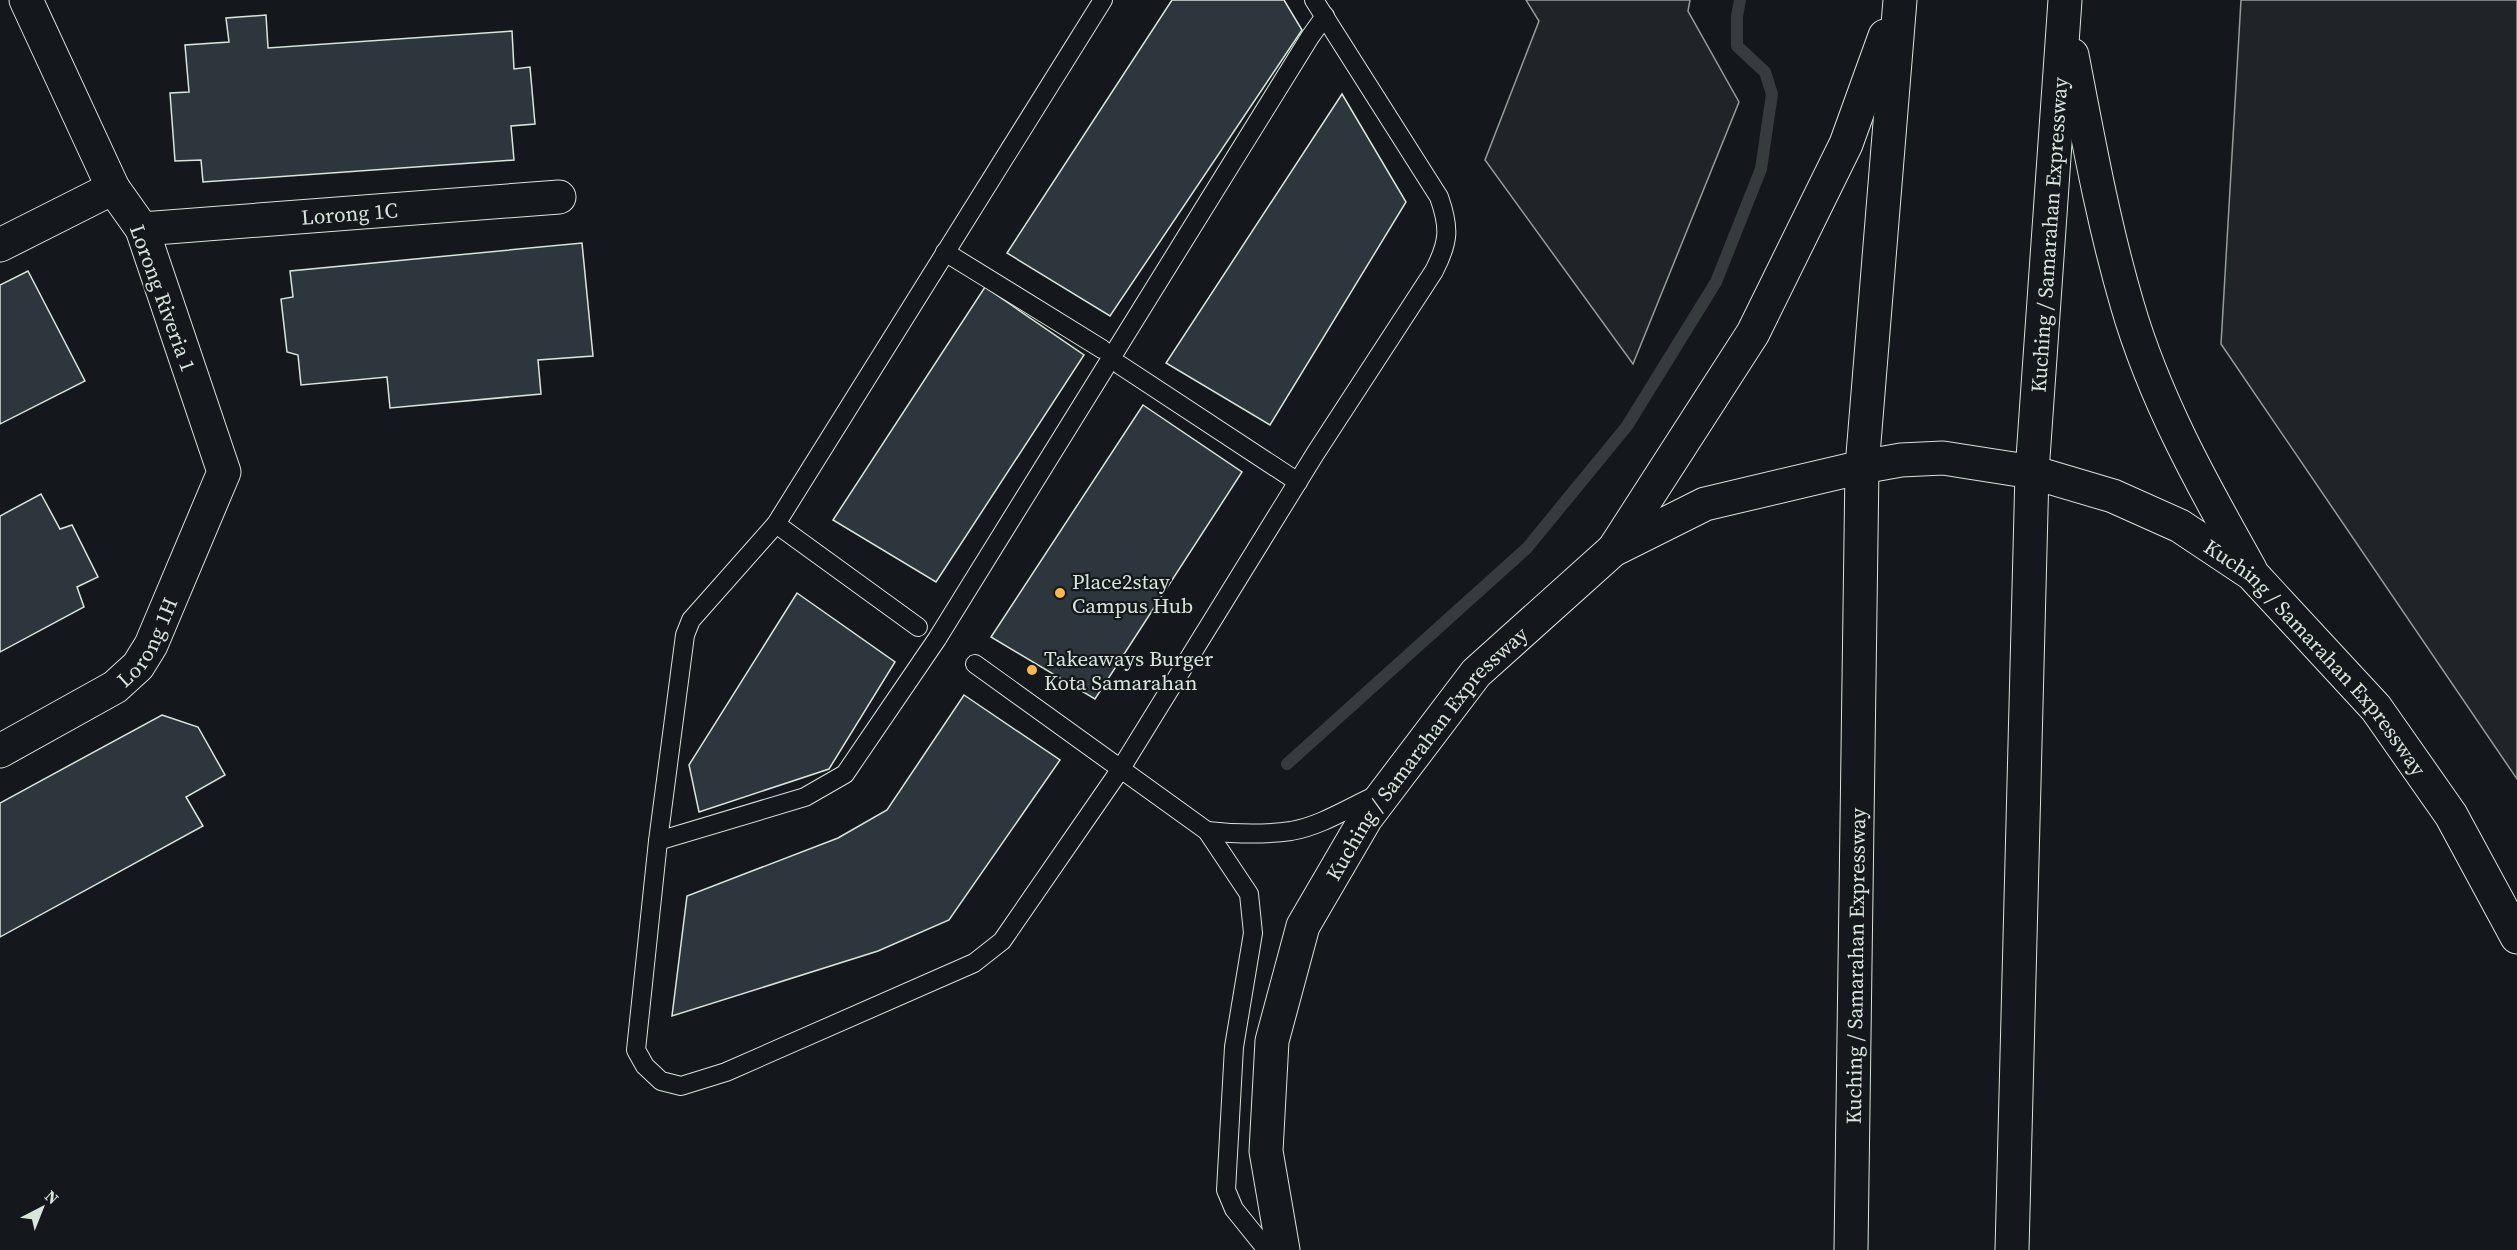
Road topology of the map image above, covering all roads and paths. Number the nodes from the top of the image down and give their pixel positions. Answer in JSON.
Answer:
{"nodes":[{"id":1,"x":26,"y":0,"type":"edge"},
{"id":2,"x":1103,"y":0,"type":"edge"},
{"id":3,"x":1314,"y":0,"type":"edge"},
{"id":4,"x":1899,"y":0,"type":"edge"},
{"id":5,"x":2064,"y":6,"type":"edge"},
{"id":6,"x":1325,"y":16,"type":"junction"},
{"id":7,"x":113,"y":188,"type":"junction"},
{"id":8,"x":559,"y":197,"type":"dead end"},
{"id":9,"x":142,"y":229,"type":"junction"},
{"id":10,"x":0,"y":245,"type":"edge"},
{"id":11,"x":945,"y":252,"type":"junction"},
{"id":12,"x":1102,"y":349,"type":"dead end"},
{"id":13,"x":1120,"y":365,"type":"dead end"},
{"id":14,"x":1862,"y":467,"type":"junction"},
{"id":15,"x":224,"y":472,"type":"joint"},
{"id":16,"x":2032,"y":472,"type":"junction"},
{"id":17,"x":1298,"y":482,"type":"junction"},
{"id":18,"x":776,"y":524,"type":"junction"},
{"id":19,"x":1613,"y":550,"type":"junction"},
{"id":20,"x":2252,"y":574,"type":"junction"},
{"id":21,"x":918,"y":627,"type":"dead end"},
{"id":22,"x":975,"y":664,"type":"dead end"},
{"id":23,"x":0,"y":752,"type":"edge"},
{"id":24,"x":1120,"y":770,"type":"junction"},
{"id":25,"x":1388,"y":790,"type":"junction"},
{"id":26,"x":1207,"y":831,"type":"junction"},
{"id":27,"x":658,"y":841,"type":"junction"},
{"id":28,"x":2517,"y":937,"type":"edge"},
{"id":29,"x":1267,"y":1250,"type":"edge"},
{"id":30,"x":1283,"y":1250,"type":"edge"},
{"id":31,"x":1851,"y":1250,"type":"edge"},
{"id":32,"x":2012,"y":1250,"type":"edge"}],
"edges":[{"from":1,"to":7,"type":"main road","name":"Lorong Riveria 1"},
{"from":2,"to":11,"type":"lane"},
{"from":3,"to":6,"type":"lane"},
{"from":4,"to":14,"type":"main road","name":"Kuching / Samarahan Expressway"},
{"from":4,"to":19,"type":"main road"},
{"from":5,"to":16,"type":"main road","name":"Kuching / Samarahan Expressway"},
{"from":5,"to":20,"type":"main road"},
{"from":6,"to":17,"type":"lane"},
{"from":6,"to":27,"type":"lane"},
{"from":7,"to":9,"type":"main road","name":"Lorong Riveria 1"},
{"from":7,"to":10,"type":"main road"},
{"from":8,"to":9,"type":"main road","name":"Lorong 1C"},
{"from":9,"to":15,"type":"main road","name":"Lorong Riveria 1"},
{"from":11,"to":12,"type":"lane"},
{"from":11,"to":18,"type":"lane"},
{"from":13,"to":17,"type":"lane"},
{"from":14,"to":16,"type":"main road","name":"Kuching / Samarahan Expressway"},
{"from":14,"to":19,"type":"main road","name":"Kuching / Samarahan Expressway"},
{"from":14,"to":31,"type":"main road","name":"Kuching / Samarahan Expressway"},
{"from":15,"to":23,"type":"main road","name":"Lorong 1H"},
{"from":16,"to":20,"type":"main road","name":"Kuching / Samarahan Expressway"},
{"from":16,"to":32,"type":"main road","name":"Kuching / Samarahan Expressway"},
{"from":17,"to":24,"type":"lane"},
{"from":18,"to":21,"type":"lane"},
{"from":18,"to":27,"type":"lane"},
{"from":19,"to":25,"type":"main road","name":"Kuching / Samarahan Expressway"},
{"from":20,"to":28,"type":"main road","name":"Kuching / Samarahan Expressway"},
{"from":22,"to":24,"type":"lane"},
{"from":24,"to":26,"type":"lane"},
{"from":24,"to":27,"type":"lane"},
{"from":25,"to":26,"type":"lane"},
{"from":25,"to":30,"type":"main road","name":"Kuching / Samarahan Expressway"},
{"from":26,"to":29,"type":"lane"}]}
